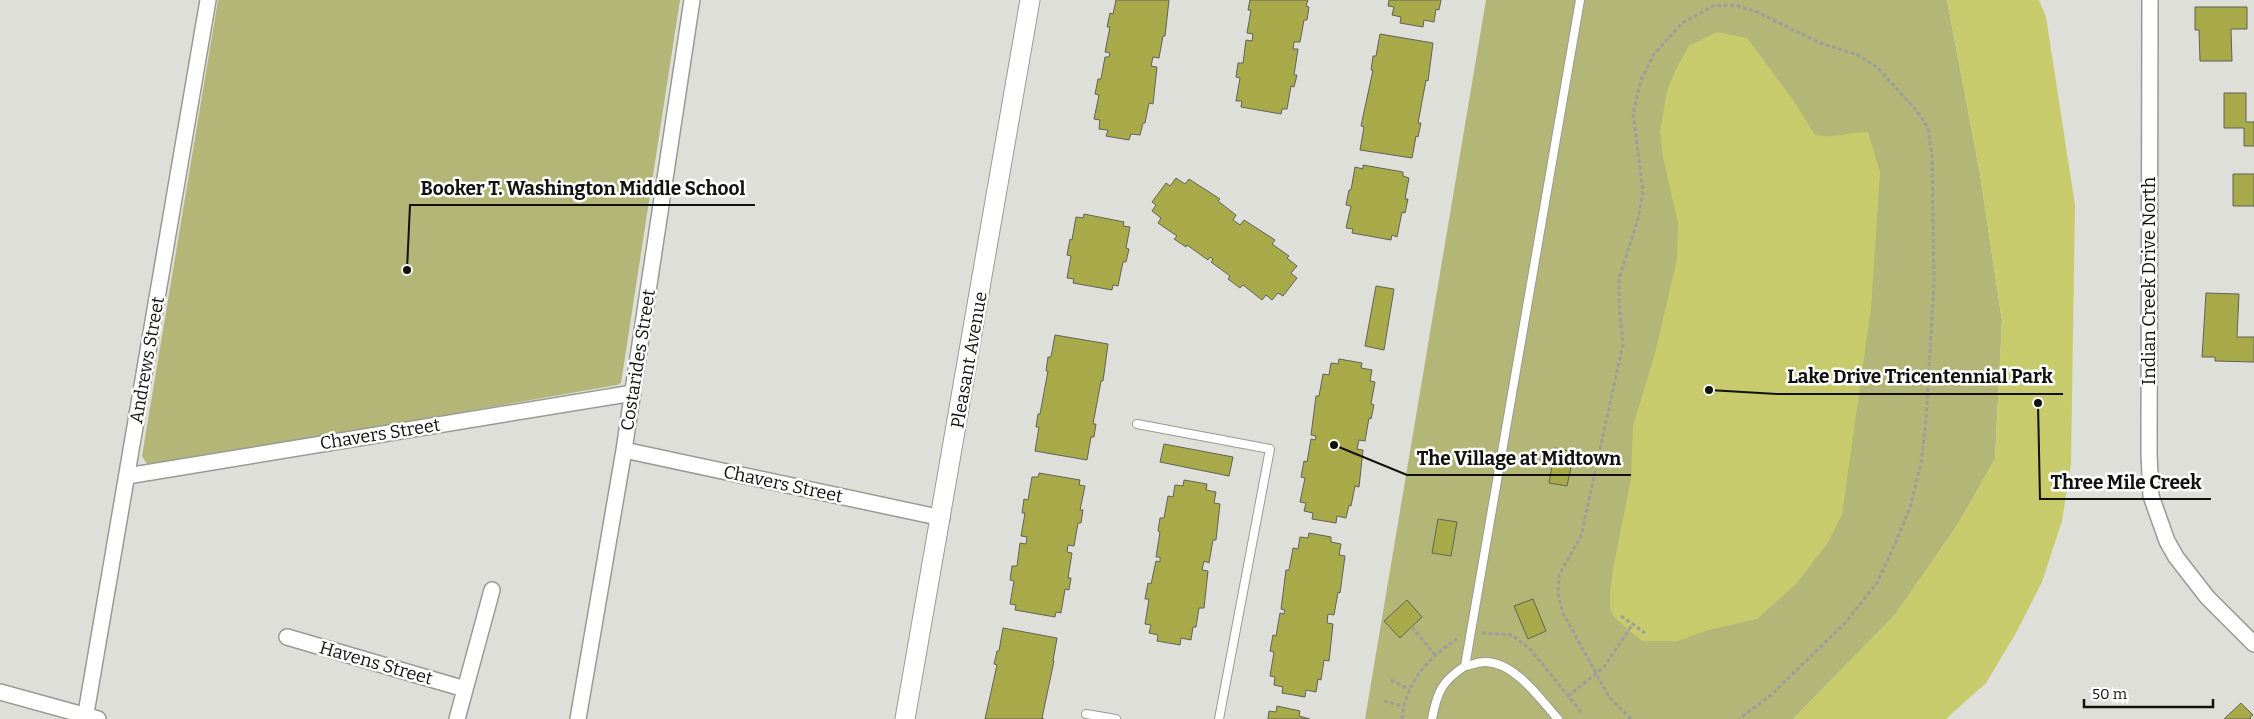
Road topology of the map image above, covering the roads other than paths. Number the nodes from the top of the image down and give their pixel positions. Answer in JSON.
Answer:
{"nodes":[{"id":1,"x":208,"y":0,"type":"edge"},
{"id":2,"x":692,"y":0,"type":"edge"},
{"id":3,"x":1030,"y":0,"type":"edge"},
{"id":4,"x":1580,"y":0,"type":"edge"},
{"id":5,"x":2150,"y":0,"type":"edge"},
{"id":6,"x":633,"y":392,"type":"junction"},
{"id":7,"x":1136,"y":424,"type":"dead end"},
{"id":8,"x":624,"y":450,"type":"junction"},
{"id":9,"x":127,"y":476,"type":"junction"},
{"id":10,"x":942,"y":518,"type":"junction"},
{"id":11,"x":492,"y":590,"type":"dead end"},
{"id":12,"x":287,"y":637,"type":"dead end"},
{"id":13,"x":2254,"y":644,"type":"edge"},
{"id":14,"x":1465,"y":666,"type":"junction"},
{"id":15,"x":465,"y":689,"type":"junction"},
{"id":16,"x":0,"y":692,"type":"edge"},
{"id":17,"x":1086,"y":714,"type":"dead end"},
{"id":18,"x":90,"y":718,"type":"edge"},
{"id":19,"x":457,"y":719,"type":"edge"},
{"id":20,"x":578,"y":719,"type":"edge"},
{"id":21,"x":905,"y":719,"type":"edge"},
{"id":22,"x":1116,"y":719,"type":"edge"},
{"id":23,"x":1219,"y":719,"type":"edge"},
{"id":24,"x":1432,"y":719,"type":"edge"},
{"id":25,"x":1558,"y":719,"type":"edge"}],
"edges":[{"from":1,"to":9,"type":"street","name":"Andrews Street"},
{"from":2,"to":6,"type":"street","name":"Costarides Street"},
{"from":3,"to":10,"type":"street","name":"Pleasant Avenue"},
{"from":4,"to":14,"type":"lane"},
{"from":5,"to":13,"type":"street","name":"Indian Creek Drive North"},
{"from":6,"to":8,"type":"street","name":"Costarides Street"},
{"from":6,"to":9,"type":"street","name":"Chavers Street"},
{"from":7,"to":23,"type":"lane"},
{"from":8,"to":10,"type":"street","name":"Chavers Street"},
{"from":8,"to":20,"type":"street","name":"Costarides Street"},
{"from":9,"to":18,"type":"street","name":"Andrews Street"},
{"from":10,"to":21,"type":"street","name":"Pleasant Avenue"},
{"from":11,"to":15,"type":"street"},
{"from":12,"to":15,"type":"street","name":"Havens Street"},
{"from":14,"to":24,"type":"lane"},
{"from":14,"to":25,"type":"lane"},
{"from":15,"to":19,"type":"street"},
{"from":16,"to":18,"type":"street"},
{"from":17,"to":22,"type":"lane"}]}
